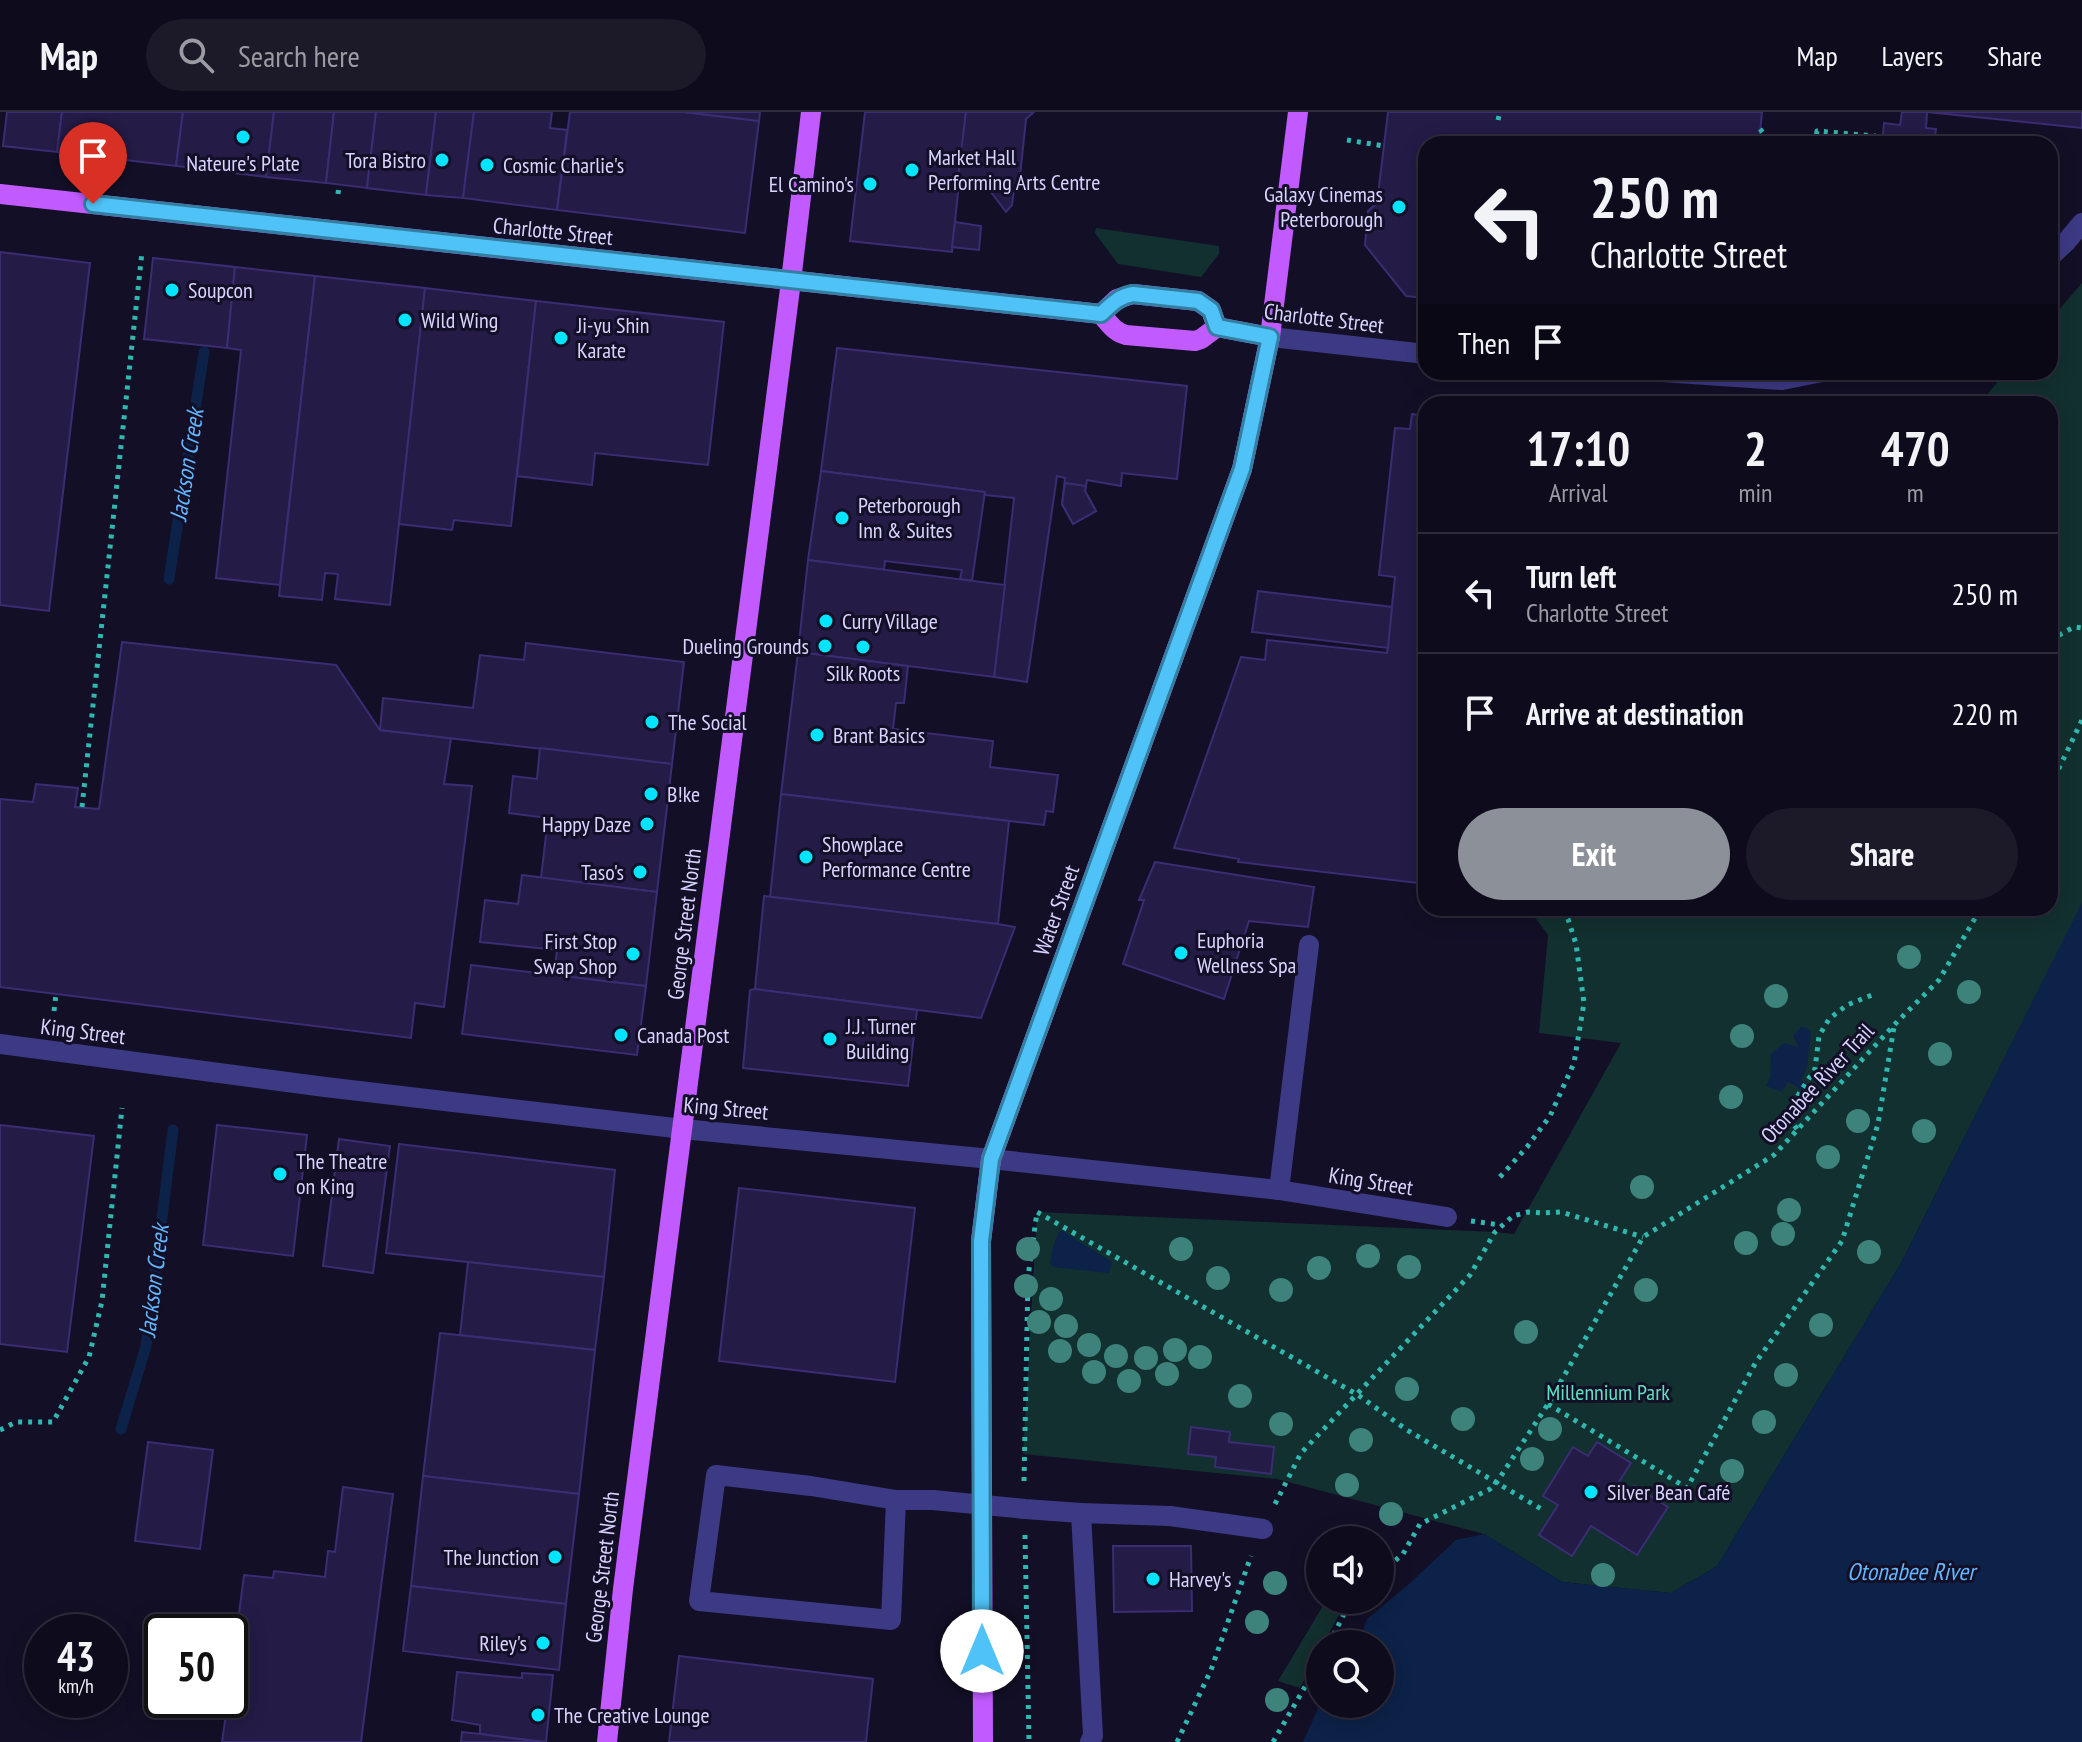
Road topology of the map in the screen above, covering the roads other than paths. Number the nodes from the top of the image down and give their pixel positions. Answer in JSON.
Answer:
{"nodes":[{"id":1,"x":811,"y":112,"type":"edge"},
{"id":2,"x":1298,"y":112,"type":"edge"},
{"id":3,"x":0,"y":194,"type":"edge"},
{"id":4,"x":2082,"y":223,"type":"edge"},
{"id":5,"x":2058,"y":250,"type":"edge"},
{"id":6,"x":791,"y":281,"type":"junction"},
{"id":7,"x":1101,"y":314,"type":"junction"},
{"id":8,"x":1217,"y":327,"type":"junction"},
{"id":9,"x":1270,"y":337,"type":"junction"},
{"id":10,"x":1418,"y":353,"type":"edge"},
{"id":11,"x":1309,"y":945,"type":"dead end"},
{"id":12,"x":0,"y":1044,"type":"edge"},
{"id":13,"x":683,"y":1129,"type":"junction"},
{"id":14,"x":991,"y":1159,"type":"junction"},
{"id":15,"x":1279,"y":1190,"type":"junction"},
{"id":16,"x":1447,"y":1217,"type":"dead end"},
{"id":17,"x":896,"y":1500,"type":"junction"},
{"id":18,"x":981,"y":1504,"type":"junction"},
{"id":19,"x":1081,"y":1513,"type":"junction"},
{"id":20,"x":1263,"y":1529,"type":"road end"},
{"id":21,"x":607,"y":1742,"type":"edge"},
{"id":22,"x":983,"y":1742,"type":"edge"},
{"id":23,"x":1090,"y":1742,"type":"edge"}],
"edges":[{"from":1,"to":6,"type":"main road","name":"George Street North"},
{"from":2,"to":9,"type":"main road","name":"Water Street"},
{"from":3,"to":6,"type":"main road","name":"Charlotte Street"},
{"from":4,"to":5,"type":"street"},
{"from":6,"to":7,"type":"main road","name":"Charlotte Street"},
{"from":6,"to":13,"type":"main road","name":"George Street North"},
{"from":7,"to":8,"type":"main road","name":"Charlotte Street"},
{"from":7,"to":8,"type":"main road"},
{"from":8,"to":9,"type":"main road","name":"Charlotte Street"},
{"from":9,"to":10,"type":"street","name":"Charlotte Street"},
{"from":9,"to":14,"type":"main road","name":"Water Street"},
{"from":11,"to":15,"type":"street"},
{"from":12,"to":13,"type":"street","name":"King Street"},
{"from":13,"to":14,"type":"street","name":"King Street"},
{"from":13,"to":21,"type":"main road","name":"George Street North"},
{"from":14,"to":15,"type":"street","name":"King Street"},
{"from":14,"to":18,"type":"main road","name":"Water Street"},
{"from":15,"to":16,"type":"street","name":"King Street"},
{"from":17,"to":17,"type":"street"},
{"from":17,"to":18,"type":"street"},
{"from":18,"to":19,"type":"street"},
{"from":18,"to":22,"type":"main road","name":"Water Street"},
{"from":19,"to":20,"type":"street"},
{"from":19,"to":23,"type":"street"}]}
